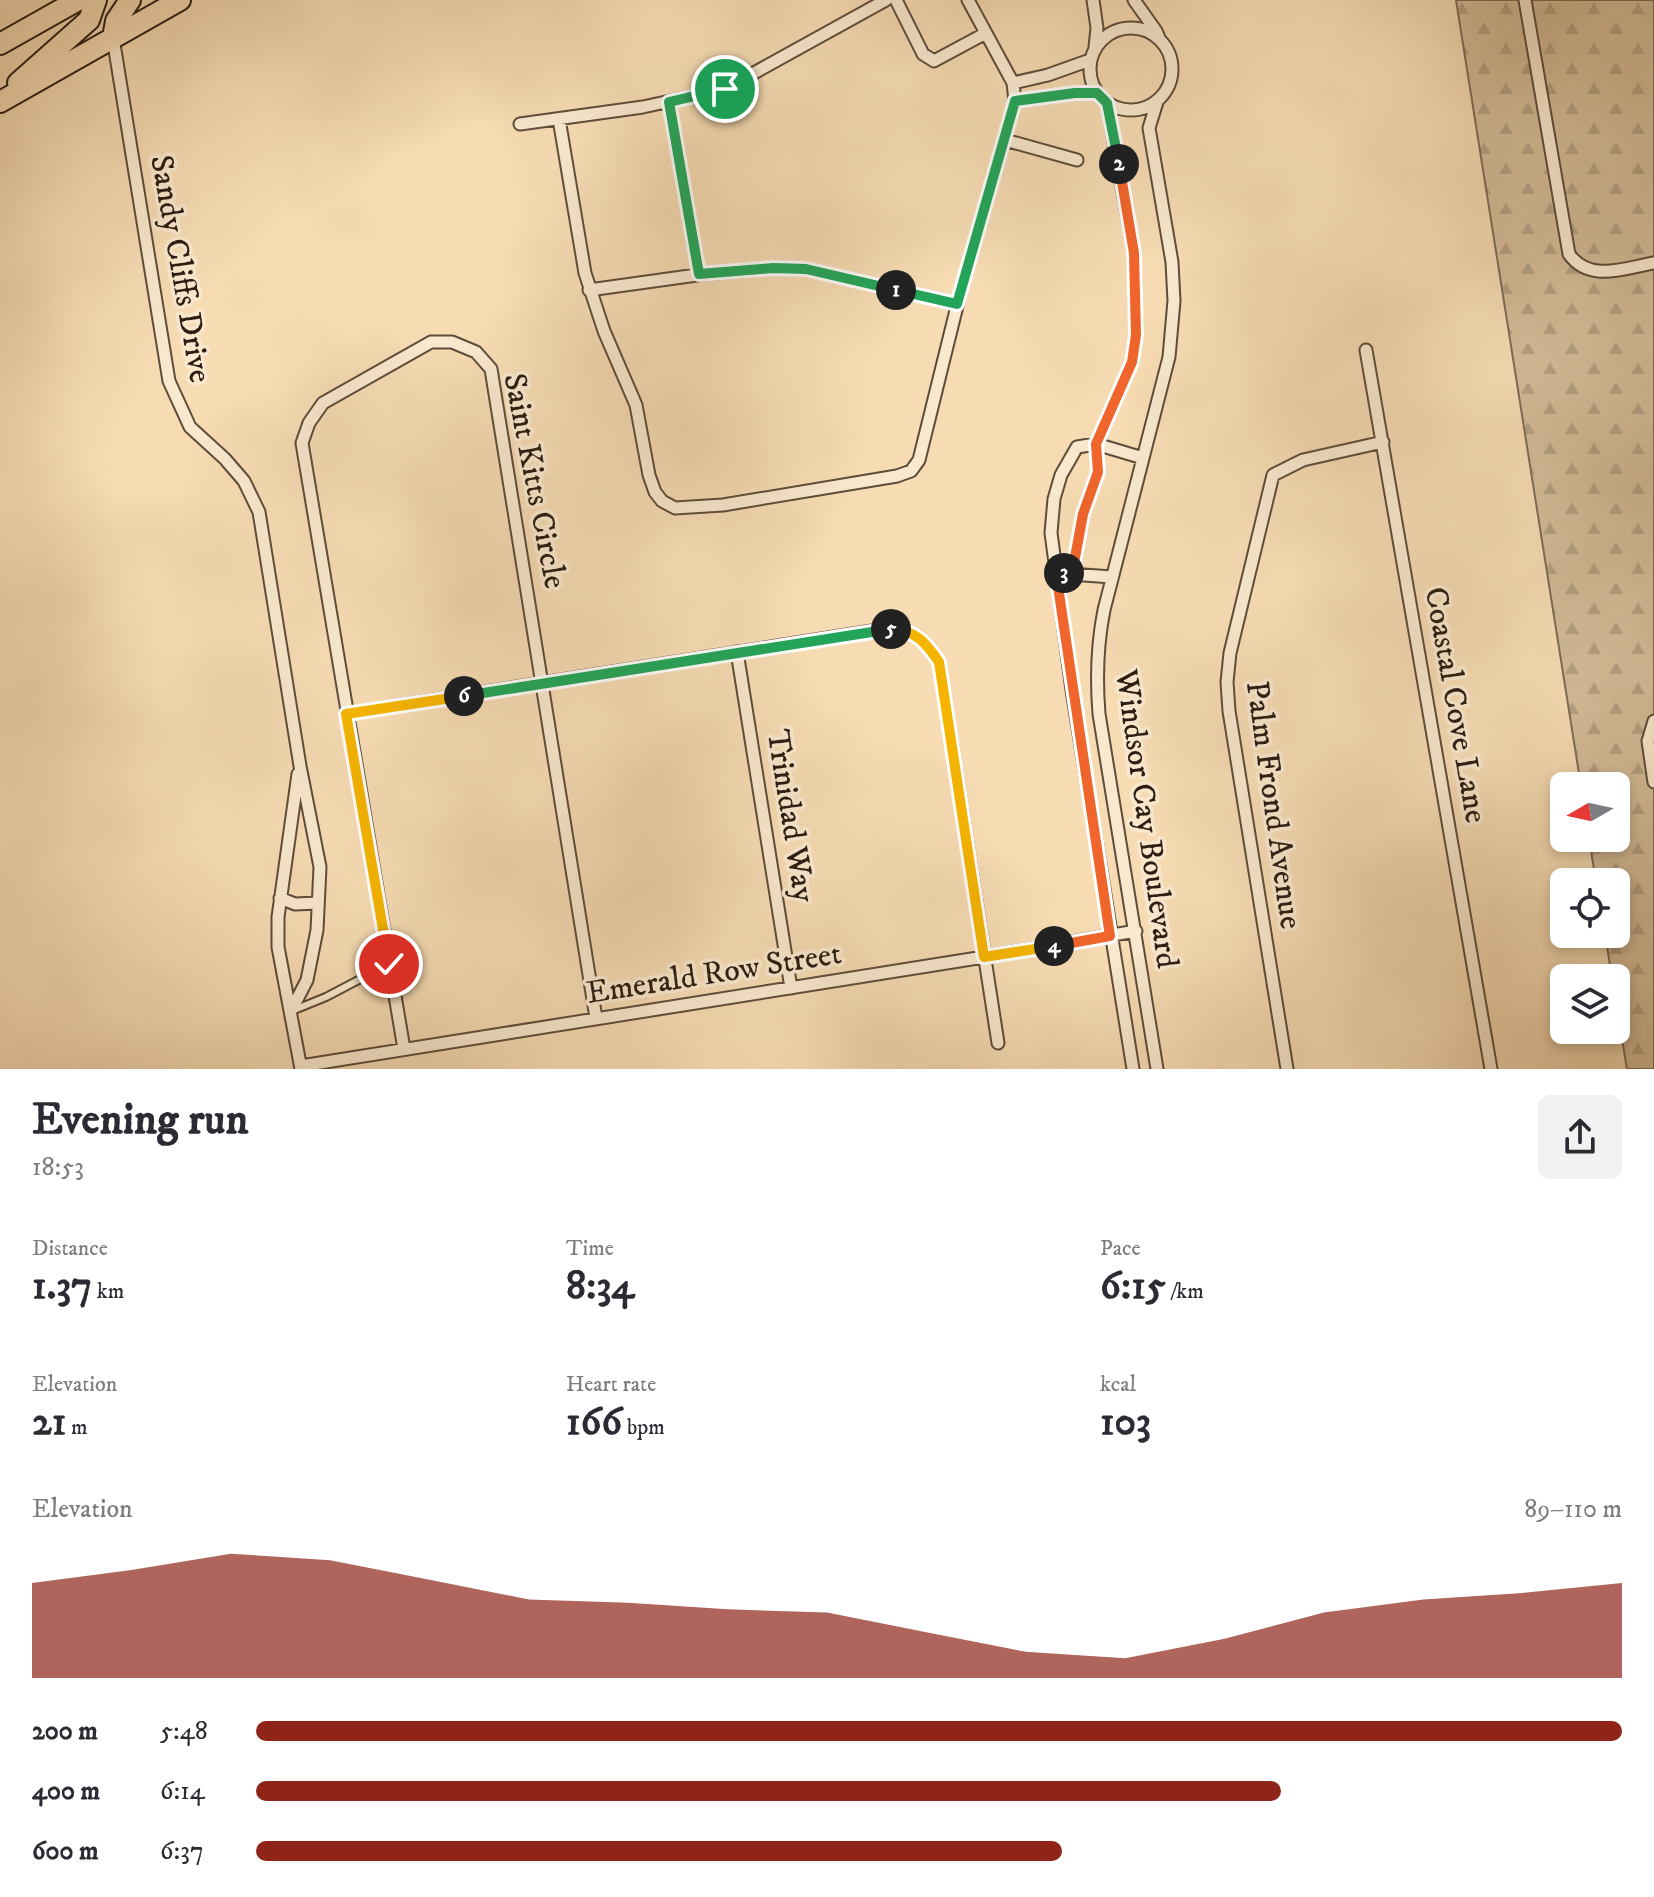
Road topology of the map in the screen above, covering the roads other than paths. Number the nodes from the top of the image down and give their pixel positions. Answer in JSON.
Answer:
{"nodes":[{"id":1,"x":78,"y":0,"type":"edge"},
{"id":2,"x":96,"y":0,"type":"edge"},
{"id":3,"x":130,"y":0,"type":"edge"},
{"id":4,"x":180,"y":0,"type":"edge"},
{"id":5,"x":886,"y":0,"type":"edge"},
{"id":6,"x":896,"y":0,"type":"edge"},
{"id":7,"x":968,"y":0,"type":"edge"},
{"id":8,"x":1093,"y":0,"type":"edge"},
{"id":9,"x":1134,"y":0,"type":"edge"},
{"id":10,"x":1525,"y":0,"type":"edge"},
{"id":11,"x":986,"y":33,"type":"junction"},
{"id":12,"x":113,"y":38,"type":"junction"},
{"id":13,"x":1159,"y":39,"type":"junction"},
{"id":14,"x":0,"y":44,"type":"edge"},
{"id":15,"x":1092,"y":55,"type":"junction"},
{"id":16,"x":1013,"y":83,"type":"junction"},
{"id":17,"x":1097,"y":93,"type":"junction"},
{"id":18,"x":0,"y":101,"type":"edge"},
{"id":19,"x":1015,"y":101,"type":"junction"},
{"id":20,"x":669,"y":102,"type":"junction"},
{"id":21,"x":1157,"y":102,"type":"junction"},
{"id":22,"x":1107,"y":103,"type":"junction"},
{"id":23,"x":559,"y":119,"type":"junction"},
{"id":24,"x":520,"y":124,"type":"dead end"},
{"id":25,"x":1005,"y":140,"type":"junction"},
{"id":26,"x":1077,"y":160,"type":"dead end"},
{"id":27,"x":1654,"y":263,"type":"edge"},
{"id":28,"x":699,"y":274,"type":"junction"},
{"id":29,"x":589,"y":290,"type":"junction"},
{"id":30,"x":957,"y":304,"type":"junction"},
{"id":31,"x":1366,"y":350,"type":"dead end"},
{"id":32,"x":1383,"y":442,"type":"junction"},
{"id":33,"x":1096,"y":444,"type":"junction"},
{"id":34,"x":1143,"y":458,"type":"junction"},
{"id":35,"x":1056,"y":573,"type":"junction"},
{"id":36,"x":1072,"y":574,"type":"junction"},
{"id":37,"x":1112,"y":577,"type":"junction"},
{"id":38,"x":737,"y":652,"type":"junction"},
{"id":39,"x":544,"y":683,"type":"junction"},
{"id":40,"x":346,"y":714,"type":"junction"},
{"id":41,"x":1654,"y":721,"type":"edge"},
{"id":42,"x":300,"y":766,"type":"junction"},
{"id":43,"x":1654,"y":782,"type":"edge"},
{"id":44,"x":280,"y":898,"type":"junction"},
{"id":45,"x":318,"y":903,"type":"junction"},
{"id":46,"x":1136,"y":931,"type":"junction"},
{"id":47,"x":1110,"y":936,"type":"junction"},
{"id":48,"x":984,"y":957,"type":"junction"},
{"id":49,"x":389,"y":964,"type":"junction"},
{"id":50,"x":791,"y":988,"type":"junction"},
{"id":51,"x":291,"y":1011,"type":"junction"},
{"id":52,"x":596,"y":1018,"type":"junction"},
{"id":53,"x":998,"y":1043,"type":"dead end"},
{"id":54,"x":404,"y":1049,"type":"junction"},
{"id":55,"x":301,"y":1067,"type":"edge"},
{"id":56,"x":1133,"y":1069,"type":"edge"},
{"id":57,"x":1157,"y":1069,"type":"edge"},
{"id":58,"x":1287,"y":1069,"type":"edge"},
{"id":59,"x":1491,"y":1069,"type":"edge"}],
"edges":[{"from":1,"to":14,"type":"highway"},
{"from":2,"to":18,"type":"highway"},
{"from":3,"to":12,"type":"highway"},
{"from":4,"to":12,"type":"highway"},
{"from":5,"to":20,"type":"street"},
{"from":6,"to":11,"type":"street"},
{"from":7,"to":11,"type":"street"},
{"from":8,"to":15,"type":"street"},
{"from":9,"to":13,"type":"street","name":"Windsor Cay Boulevard"},
{"from":10,"to":27,"type":"street"},
{"from":11,"to":16,"type":"street"},
{"from":12,"to":18,"type":"highway"},
{"from":12,"to":42,"type":"street","name":"Sandy Cliffs Drive"},
{"from":13,"to":15,"type":"street"},
{"from":13,"to":21,"type":"street","name":"Windsor Cay Boulevard"},
{"from":15,"to":16,"type":"street"},
{"from":15,"to":17,"type":"street"},
{"from":16,"to":19,"type":"street"},
{"from":17,"to":19,"type":"street"},
{"from":17,"to":22,"type":"street"},
{"from":19,"to":25,"type":"street"},
{"from":20,"to":23,"type":"street"},
{"from":20,"to":28,"type":"street"},
{"from":21,"to":22,"type":"street"},
{"from":21,"to":34,"type":"street","name":"Windsor Cay Boulevard"},
{"from":22,"to":33,"type":"street"},
{"from":23,"to":24,"type":"street"},
{"from":23,"to":29,"type":"street"},
{"from":25,"to":26,"type":"street"},
{"from":25,"to":30,"type":"street"},
{"from":28,"to":29,"type":"street"},
{"from":28,"to":30,"type":"street"},
{"from":29,"to":30,"type":"street"},
{"from":31,"to":32,"type":"street","name":"Coastal Cove Lane"},
{"from":32,"to":58,"type":"street","name":"Palm Frond Avenue"},
{"from":32,"to":59,"type":"street","name":"Coastal Cove Lane"},
{"from":33,"to":34,"type":"street"},
{"from":33,"to":35,"type":"street","name":"Windsor Cay Boulevard"},
{"from":33,"to":36,"type":"street"},
{"from":34,"to":37,"type":"street","name":"Windsor Cay Boulevard"},
{"from":35,"to":36,"type":"street"},
{"from":35,"to":47,"type":"street","name":"Windsor Cay Boulevard"},
{"from":36,"to":37,"type":"street"},
{"from":37,"to":46,"type":"street","name":"Windsor Cay Boulevard"},
{"from":38,"to":39,"type":"street"},
{"from":38,"to":48,"type":"street"},
{"from":38,"to":50,"type":"street","name":"Trinidad Way"},
{"from":39,"to":40,"type":"street"},
{"from":39,"to":40,"type":"street","name":"Saint Kitts Circle"},
{"from":39,"to":52,"type":"street","name":"Saint Kitts Circle"},
{"from":40,"to":49,"type":"street","name":"Saint Kitts Circle"},
{"from":41,"to":43,"type":"street"},
{"from":42,"to":44,"type":"street","name":"Sandy Cliffs Drive"},
{"from":42,"to":45,"type":"street","name":"Sandy Cliffs Drive"},
{"from":44,"to":45,"type":"street"},
{"from":44,"to":51,"type":"street","name":"Sandy Cliffs Drive"},
{"from":45,"to":51,"type":"street","name":"Sandy Cliffs Drive"},
{"from":46,"to":47,"type":"street","name":"Emerald Row Street"},
{"from":46,"to":57,"type":"street","name":"Windsor Cay Boulevard"},
{"from":47,"to":48,"type":"street","name":"Emerald Row Street"},
{"from":47,"to":56,"type":"street","name":"Windsor Cay Boulevard"},
{"from":48,"to":50,"type":"street","name":"Emerald Row Street"},
{"from":48,"to":53,"type":"street"},
{"from":49,"to":51,"type":"lane"},
{"from":49,"to":54,"type":"street","name":"Saint Kitts Circle"},
{"from":50,"to":52,"type":"street","name":"Emerald Row Street"},
{"from":51,"to":55,"type":"street","name":"Sandy Cliffs Drive"},
{"from":52,"to":54,"type":"street","name":"Emerald Row Street"},
{"from":54,"to":55,"type":"street","name":"Emerald Row Street"}]}
